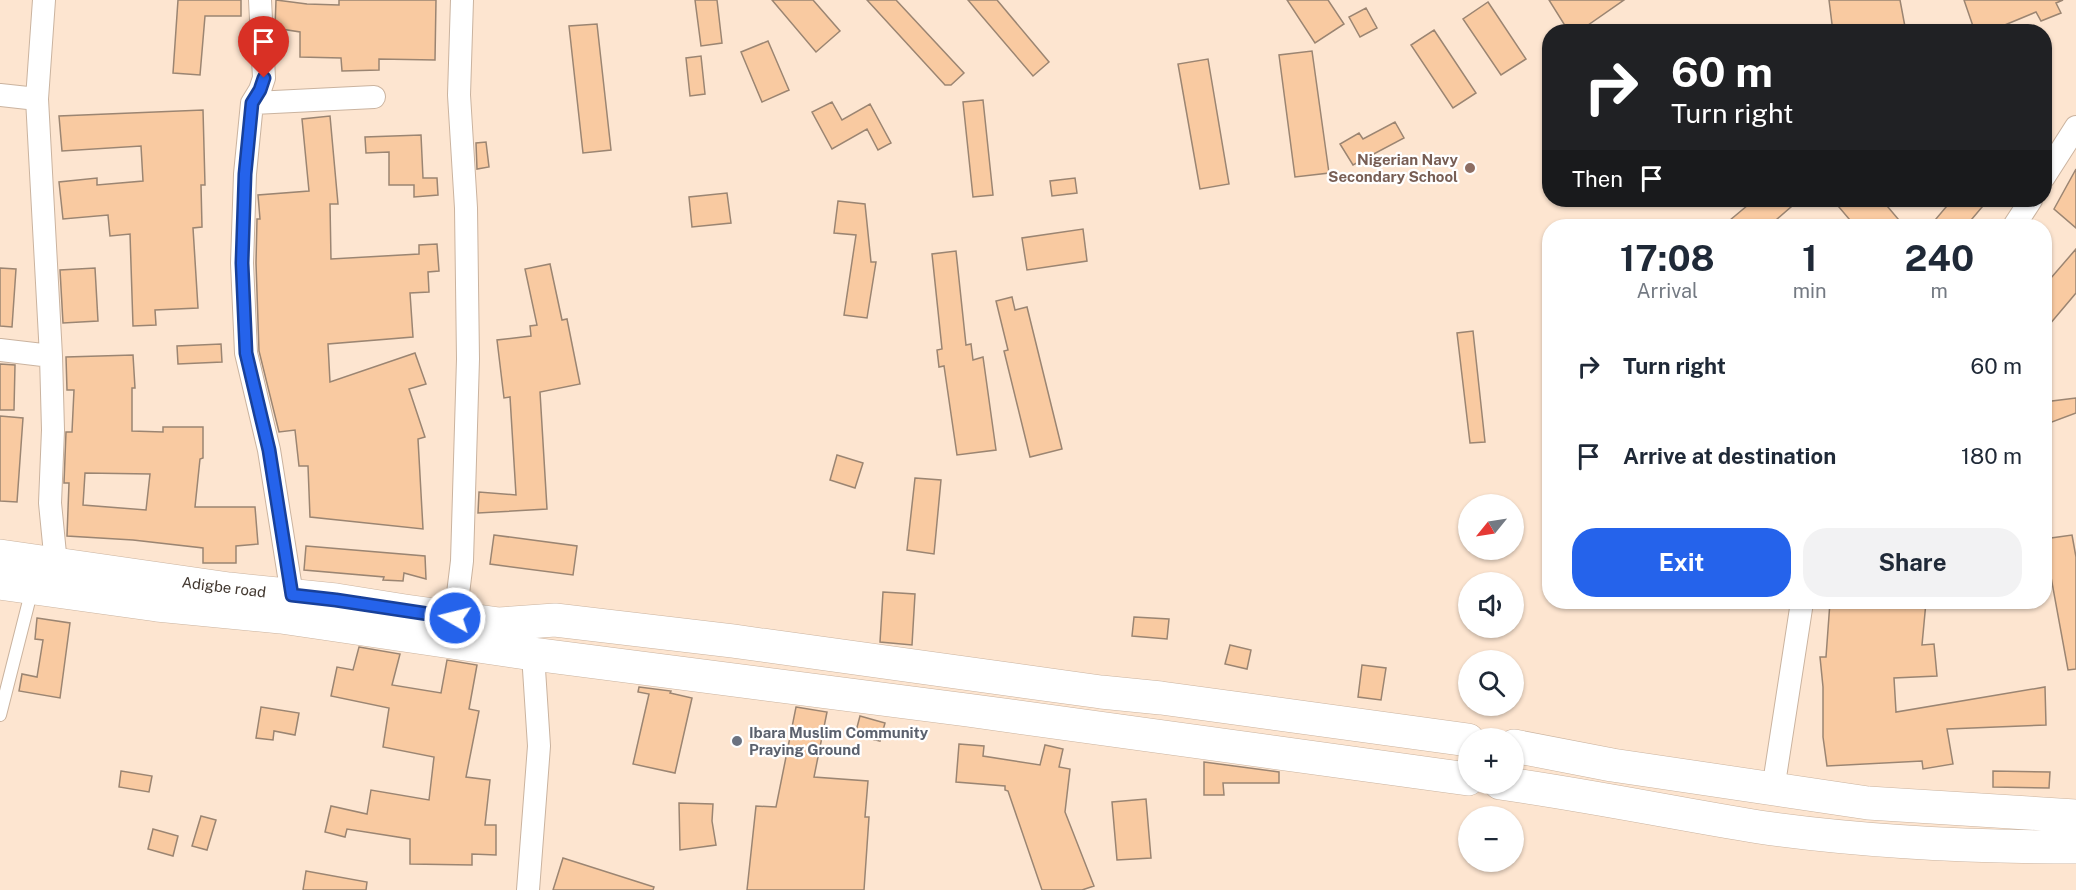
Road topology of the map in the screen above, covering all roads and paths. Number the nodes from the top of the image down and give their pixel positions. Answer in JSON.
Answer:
{"nodes":[{"id":1,"x":44,"y":0,"type":"edge"},
{"id":2,"x":260,"y":0,"type":"edge"},
{"id":3,"x":462,"y":0,"type":"edge"},
{"id":4,"x":0,"y":95,"type":"edge"},
{"id":5,"x":374,"y":97,"type":"dead end"},
{"id":6,"x":37,"y":99,"type":"junction"},
{"id":7,"x":252,"y":103,"type":"junction"},
{"id":8,"x":2076,"y":127,"type":"edge"},
{"id":9,"x":2052,"y":164,"type":"edge"},
{"id":10,"x":0,"y":350,"type":"edge"},
{"id":11,"x":51,"y":356,"type":"junction"},
{"id":12,"x":0,"y":556,"type":"edge"},
{"id":13,"x":57,"y":564,"type":"junction"},
{"id":14,"x":0,"y":583,"type":"edge"},
{"id":15,"x":32,"y":588,"type":"junction"},
{"id":16,"x":292,"y":595,"type":"junction"},
{"id":17,"x":1802,"y":609,"type":"edge"},
{"id":18,"x":455,"y":618,"type":"junction"},
{"id":19,"x":533,"y":654,"type":"junction"},
{"id":20,"x":0,"y":714,"type":"edge"},
{"id":21,"x":1458,"y":739,"type":"edge"},
{"id":22,"x":1524,"y":748,"type":"edge"},
{"id":23,"x":1458,"y":778,"type":"edge"},
{"id":24,"x":1524,"y":787,"type":"edge"},
{"id":25,"x":1773,"y":790,"type":"junction"},
{"id":26,"x":2076,"y":816,"type":"edge"},
{"id":27,"x":2076,"y":847,"type":"edge"},
{"id":28,"x":528,"y":890,"type":"edge"}],
"edges":[{"from":1,"to":6,"type":"street"},
{"from":2,"to":7,"type":"street"},
{"from":3,"to":18,"type":"street"},
{"from":4,"to":6,"type":"street"},
{"from":5,"to":7,"type":"street"},
{"from":6,"to":11,"type":"street"},
{"from":7,"to":16,"type":"street"},
{"from":8,"to":9,"type":"street"},
{"from":10,"to":11,"type":"street"},
{"from":11,"to":13,"type":"street"},
{"from":12,"to":13,"type":"main road","name":"Adigbe road"},
{"from":13,"to":16,"type":"main road","name":"Adigbe road"},
{"from":14,"to":15,"type":"main road"},
{"from":15,"to":19,"type":"main road"},
{"from":15,"to":20,"type":"lane"},
{"from":16,"to":18,"type":"main road","name":"Adigbe road"},
{"from":17,"to":25,"type":"street"},
{"from":18,"to":21,"type":"main road","name":"Adigbe road"},
{"from":19,"to":23,"type":"main road"},
{"from":19,"to":28,"type":"street"},
{"from":22,"to":25,"type":"main road"},
{"from":24,"to":27,"type":"main road"},
{"from":25,"to":26,"type":"main road"}]}
